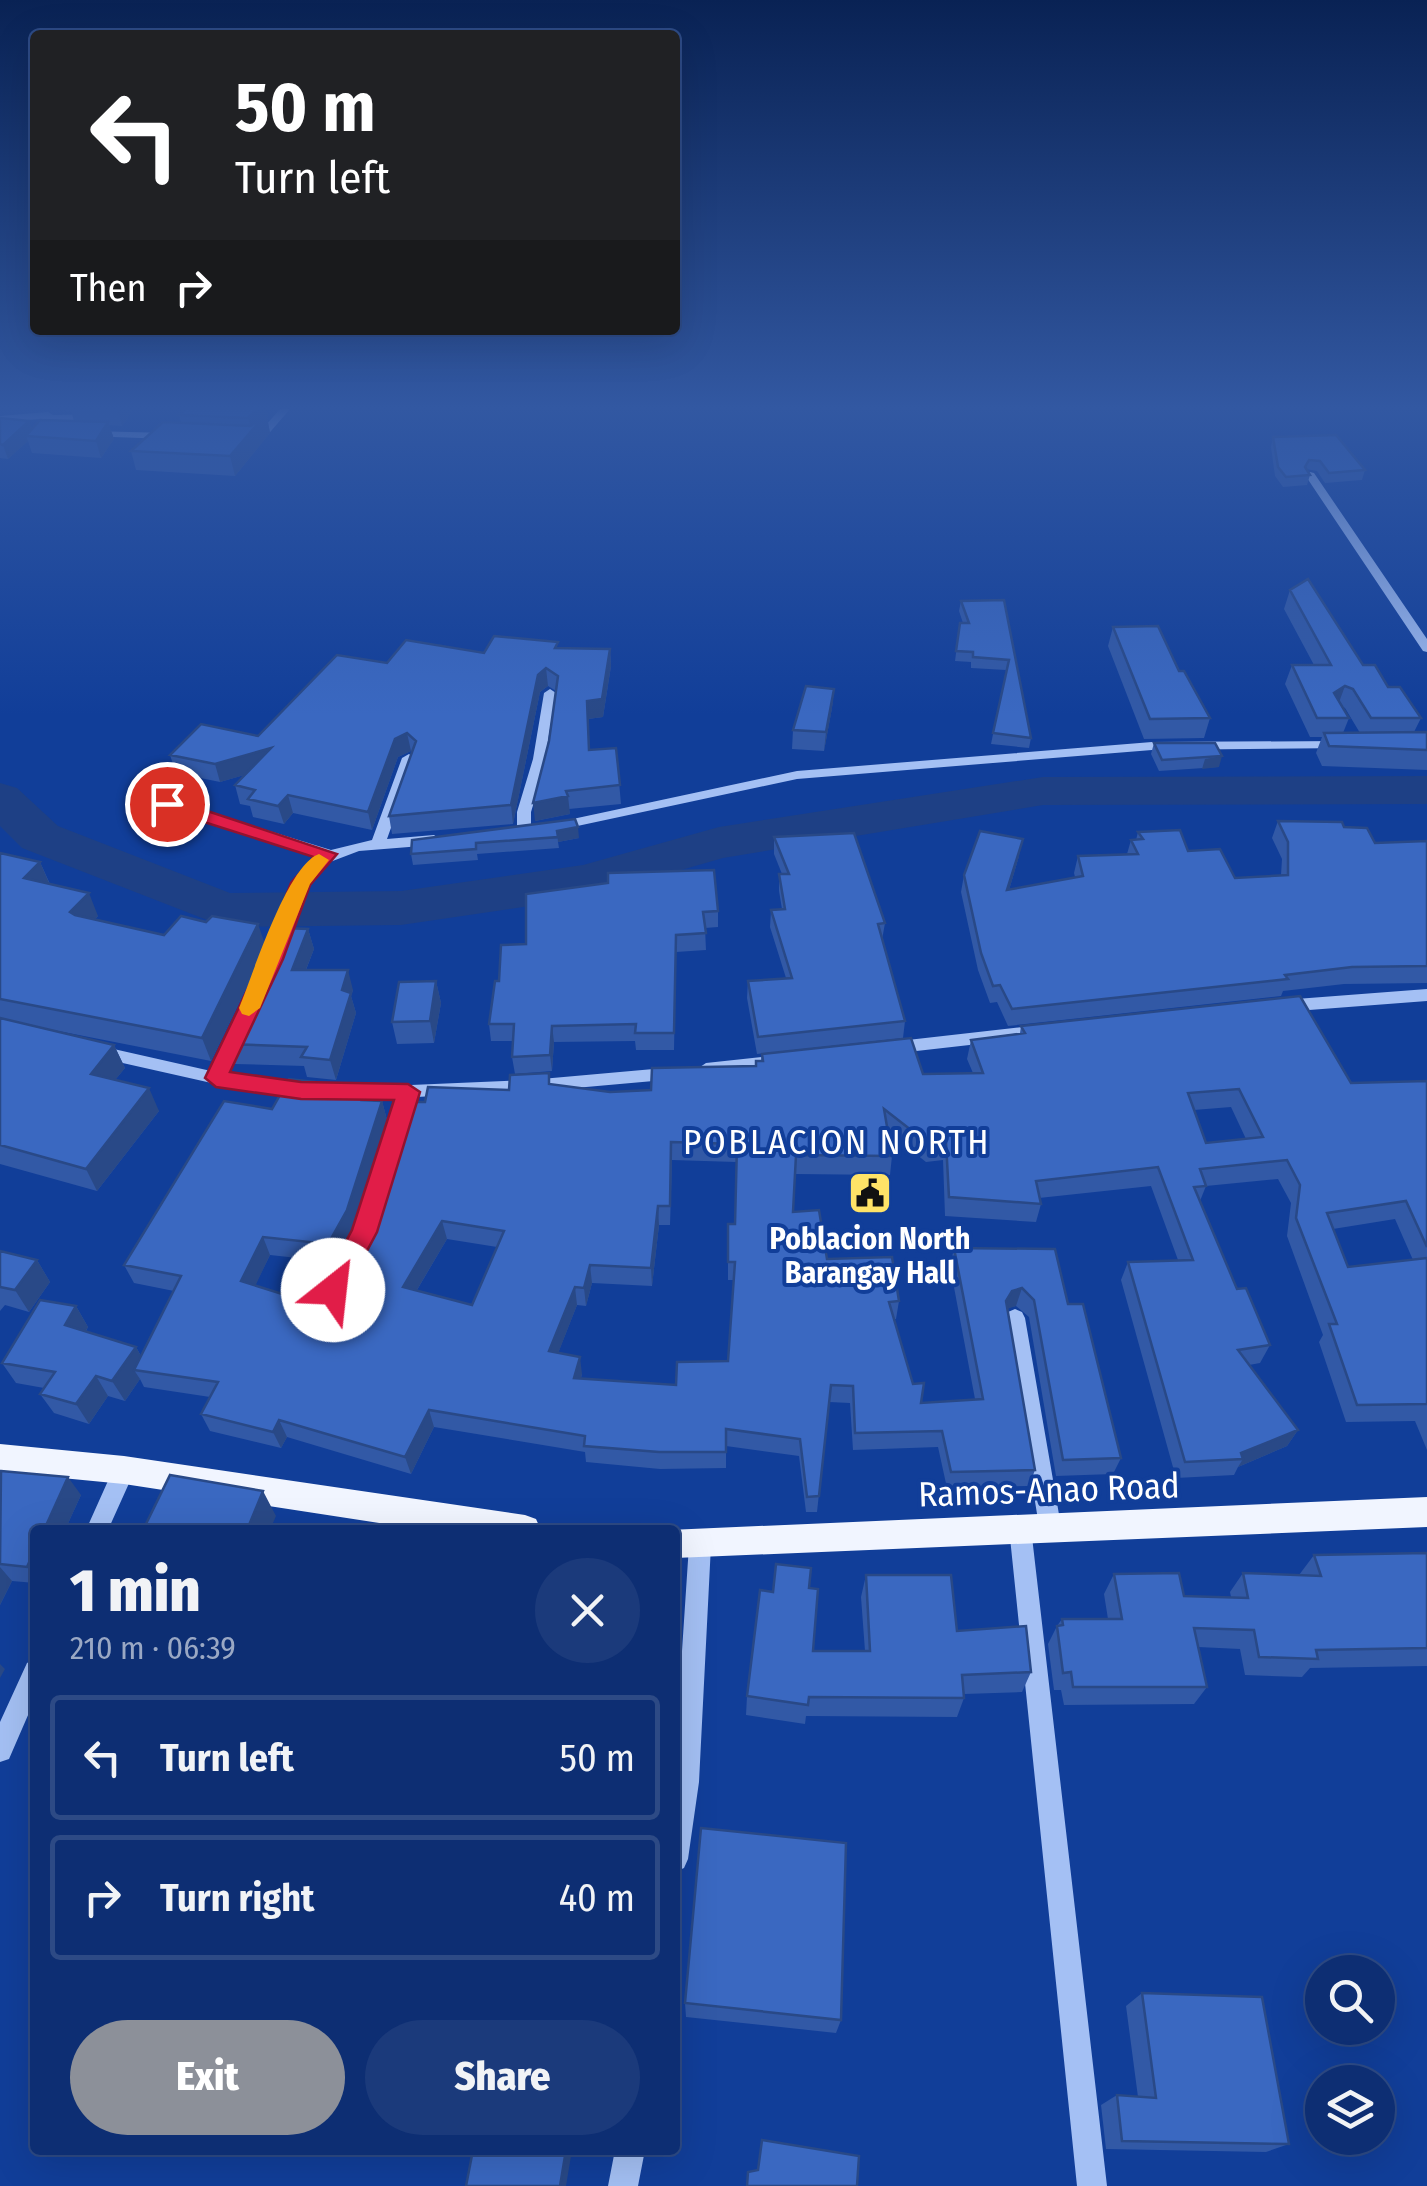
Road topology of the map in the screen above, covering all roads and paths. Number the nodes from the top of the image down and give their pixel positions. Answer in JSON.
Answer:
{"nodes":[{"id":1,"x":1334,"y":511,"type":"edge"},
{"id":2,"x":1427,"y":648,"type":"edge"},
{"id":3,"x":550,"y":694,"type":"dead end"},
{"id":4,"x":1347,"y":729,"type":"edge"},
{"id":5,"x":409,"y":758,"type":"edge"},
{"id":6,"x":167,"y":804,"type":"dead end"},
{"id":7,"x":524,"y":831,"type":"junction"},
{"id":8,"x":504,"y":833,"type":"edge"},
{"id":9,"x":446,"y":839,"type":"edge"},
{"id":10,"x":377,"y":847,"type":"junction"},
{"id":11,"x":328,"y":854,"type":"junction"},
{"id":12,"x":273,"y":959,"type":"edge"},
{"id":13,"x":1427,"y":995,"type":"edge"},
{"id":14,"x":1262,"y":1008,"type":"edge"},
{"id":15,"x":248,"y":1010,"type":"edge"},
{"id":16,"x":1036,"y":1032,"type":"edge"},
{"id":17,"x":82,"y":1047,"type":"edge"},
{"id":18,"x":879,"y":1050,"type":"edge"},
{"id":19,"x":801,"y":1058,"type":"edge"},
{"id":20,"x":216,"y":1078,"type":"junction"},
{"id":21,"x":408,"y":1092,"type":"junction"},
{"id":22,"x":347,"y":1265,"type":"edge"},
{"id":23,"x":1016,"y":1318,"type":"dead end"},
{"id":24,"x":0,"y":1458,"type":"edge"},
{"id":25,"x":124,"y":1470,"type":"junction"},
{"id":26,"x":1427,"y":1512,"type":"edge"},
{"id":27,"x":100,"y":1525,"type":"edge"},
{"id":28,"x":491,"y":1525,"type":"edge"},
{"id":29,"x":1035,"y":1527,"type":"junction"},
{"id":30,"x":687,"y":1544,"type":"edge"},
{"id":31,"x":30,"y":1682,"type":"edge"},
{"id":32,"x":0,"y":1750,"type":"edge"},
{"id":33,"x":680,"y":1825,"type":"edge"},
{"id":34,"x":629,"y":2155,"type":"edge"},
{"id":35,"x":623,"y":2186,"type":"edge"},
{"id":36,"x":1092,"y":2186,"type":"edge"}],
"edges":[{"from":1,"to":2,"type":"street"},
{"from":3,"to":7,"type":"street"},
{"from":4,"to":7,"type":"street"},
{"from":5,"to":10,"type":"street"},
{"from":6,"to":11,"type":"street"},
{"from":7,"to":8,"type":"street"},
{"from":9,"to":10,"type":"street"},
{"from":10,"to":11,"type":"street"},
{"from":11,"to":12,"type":"street"},
{"from":13,"to":14,"type":"street"},
{"from":15,"to":20,"type":"street"},
{"from":16,"to":18,"type":"street"},
{"from":17,"to":20,"type":"street"},
{"from":19,"to":21,"type":"street"},
{"from":20,"to":21,"type":"street"},
{"from":21,"to":22,"type":"street"},
{"from":23,"to":29,"type":"street"},
{"from":24,"to":25,"type":"main road"},
{"from":25,"to":27,"type":"street"},
{"from":25,"to":28,"type":"main road"},
{"from":26,"to":29,"type":"main road","name":"Ramos-Anao Road"},
{"from":29,"to":30,"type":"main road","name":"Ramos-Anao Road"},
{"from":29,"to":36,"type":"street"},
{"from":30,"to":33,"type":"street"},
{"from":31,"to":32,"type":"street"},
{"from":34,"to":35,"type":"street"}]}
